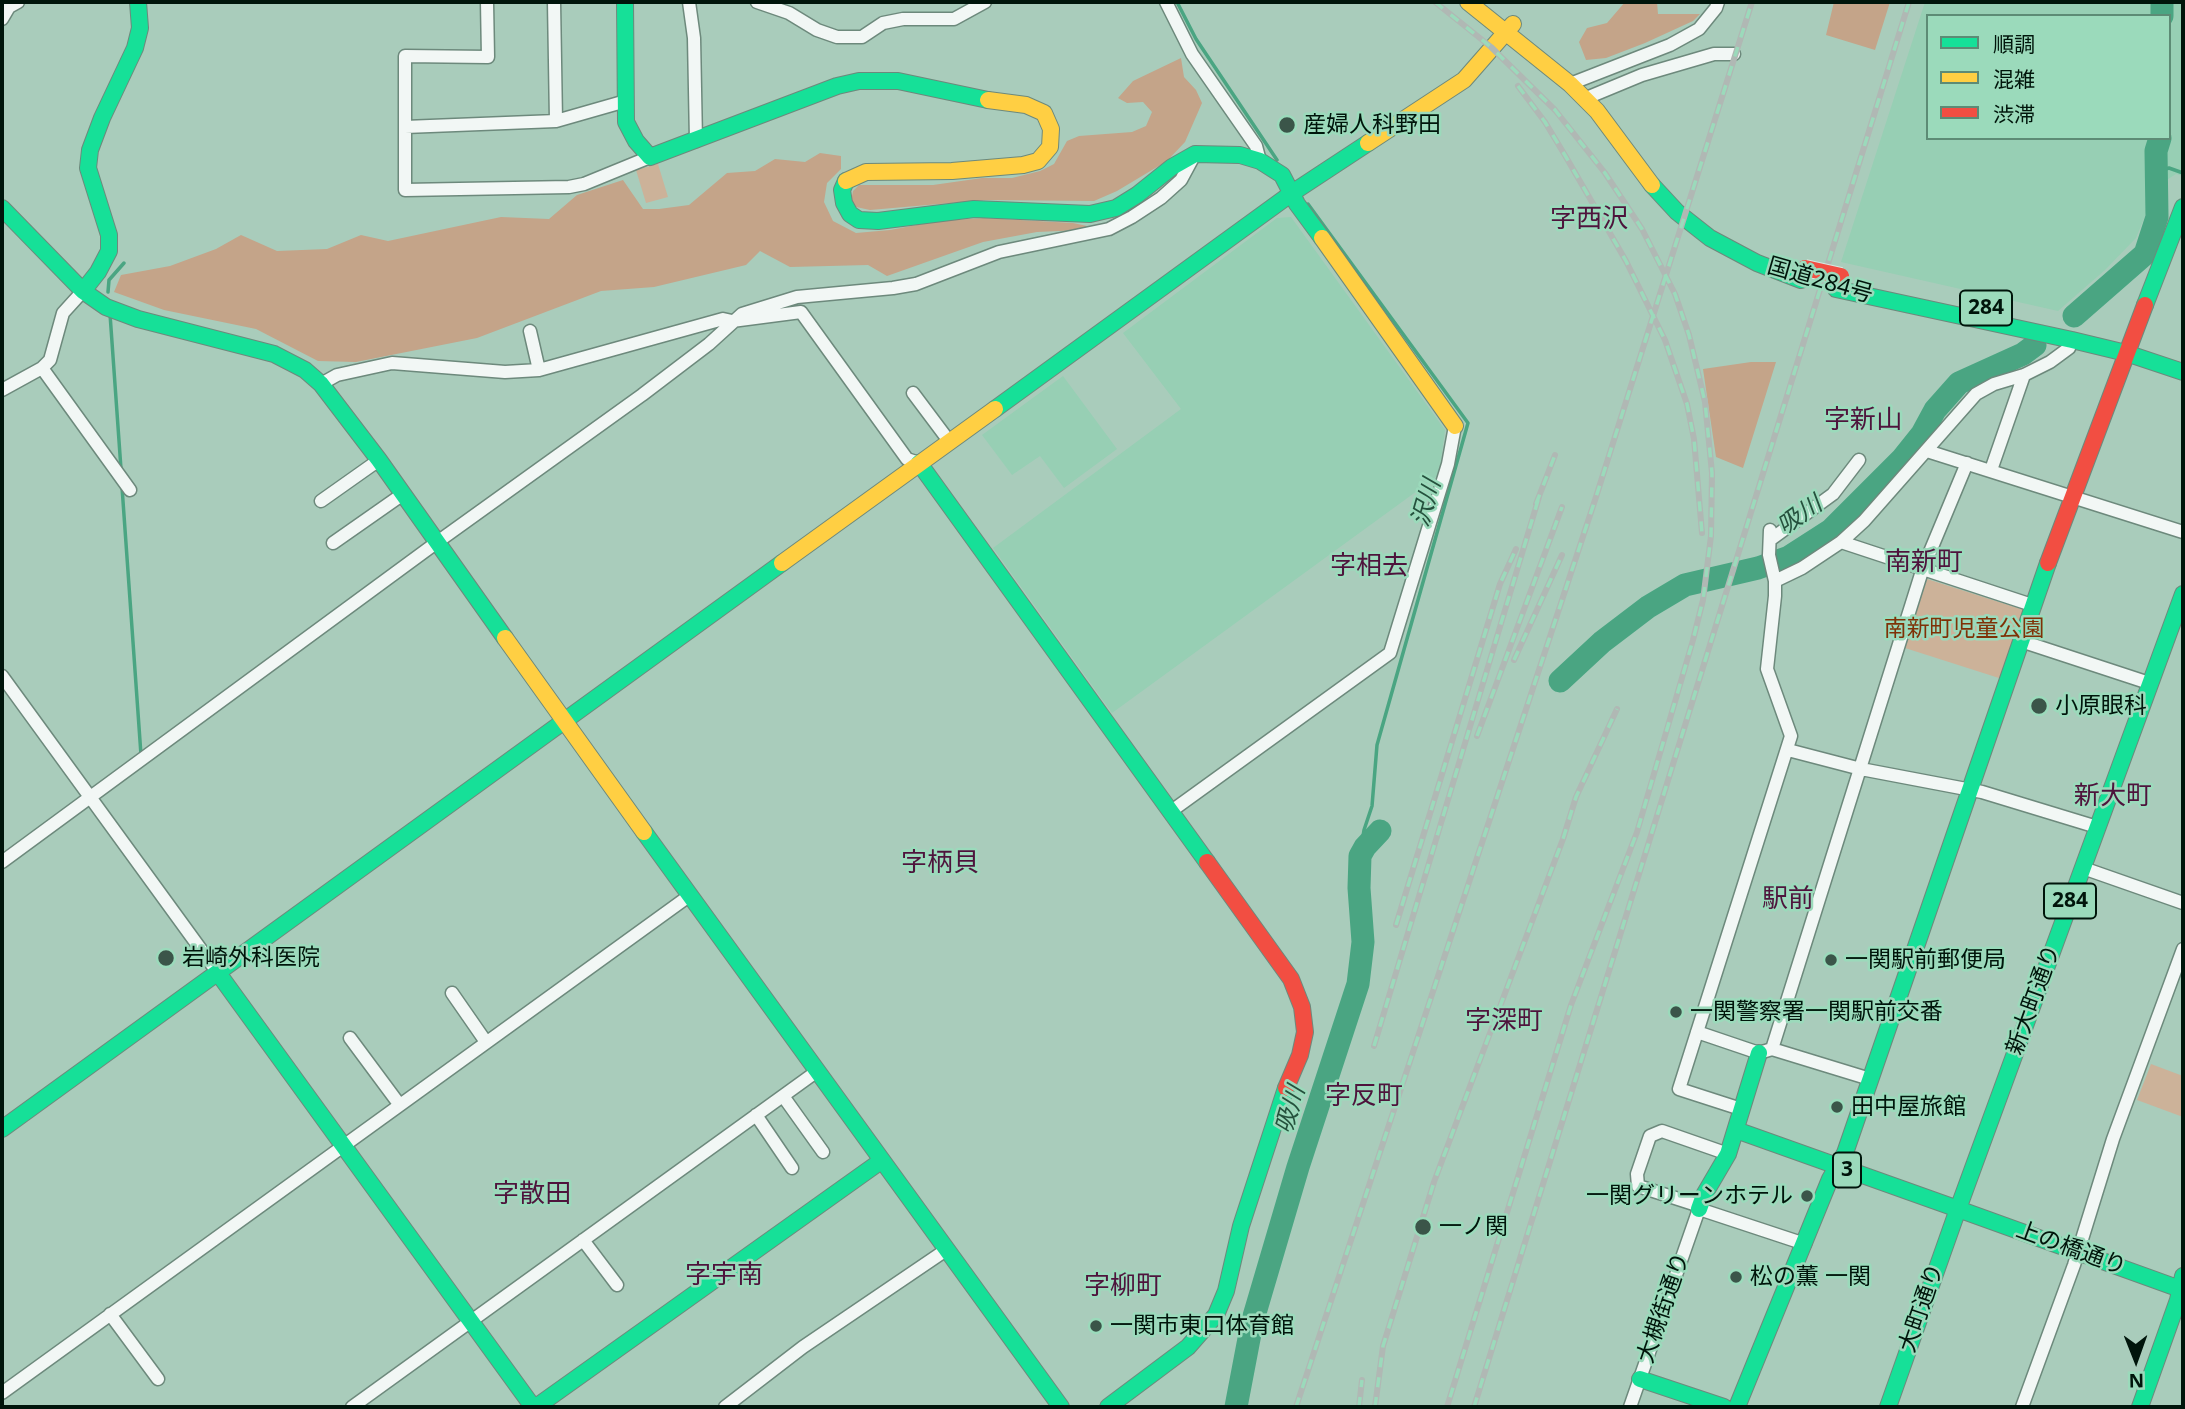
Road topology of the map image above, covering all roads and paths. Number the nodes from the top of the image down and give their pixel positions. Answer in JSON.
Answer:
{"nodes":[{"id":1,"x":18,"y":2,"type":"edge"},
{"id":2,"x":138,"y":2,"type":"edge"},
{"id":3,"x":487,"y":2,"type":"edge"},
{"id":4,"x":554,"y":2,"type":"edge"},
{"id":5,"x":625,"y":2,"type":"edge"},
{"id":6,"x":689,"y":2,"type":"edge"},
{"id":7,"x":757,"y":2,"type":"edge"},
{"id":8,"x":985,"y":2,"type":"edge"},
{"id":9,"x":1166,"y":2,"type":"edge"},
{"id":10,"x":1468,"y":2,"type":"edge"},
{"id":11,"x":1487,"y":2,"type":"edge"},
{"id":12,"x":1718,"y":2,"type":"edge"},
{"id":13,"x":2,"y":19,"type":"edge"},
{"id":14,"x":1510,"y":28,"type":"junction"},
{"id":15,"x":1734,"y":54,"type":"dead end"},
{"id":16,"x":1576,"y":82,"type":"junction"},
{"id":17,"x":1591,"y":96,"type":"junction"},
{"id":18,"x":626,"y":101,"type":"junction"},
{"id":19,"x":556,"y":121,"type":"junction"},
{"id":20,"x":405,"y":127,"type":"junction"},
{"id":21,"x":696,"y":141,"type":"junction"},
{"id":22,"x":1195,"y":155,"type":"junction"},
{"id":23,"x":650,"y":157,"type":"junction"},
{"id":24,"x":1260,"y":161,"type":"junction"},
{"id":25,"x":1292,"y":193,"type":"junction"},
{"id":26,"x":2183,"y":207,"type":"edge"},
{"id":27,"x":2,"y":208,"type":"edge"},
{"id":28,"x":1838,"y":282,"type":"junction"},
{"id":29,"x":83,"y":291,"type":"junction"},
{"id":30,"x":732,"y":321,"type":"junction"},
{"id":31,"x":530,"y":331,"type":"dead end"},
{"id":32,"x":2072,"y":340,"type":"junction"},
{"id":33,"x":2128,"y":347,"type":"junction"},
{"id":34,"x":2183,"y":358,"type":"edge"},
{"id":35,"x":42,"y":368,"type":"junction"},
{"id":36,"x":539,"y":370,"type":"junction"},
{"id":37,"x":2183,"y":372,"type":"edge"},
{"id":38,"x":2024,"y":375,"type":"junction"},
{"id":39,"x":321,"y":384,"type":"junction"},
{"id":40,"x":2,"y":390,"type":"edge"},
{"id":41,"x":914,"y":393,"type":"dead end"},
{"id":42,"x":1455,"y":426,"type":"joint"},
{"id":43,"x":949,"y":441,"type":"junction"},
{"id":44,"x":1927,"y":451,"type":"junction"},
{"id":45,"x":379,"y":460,"type":"junction"},
{"id":46,"x":1859,"y":460,"type":"dead end"},
{"id":47,"x":919,"y":463,"type":"junction"},
{"id":48,"x":1967,"y":463,"type":"junction"},
{"id":49,"x":1991,"y":470,"type":"junction"},
{"id":50,"x":130,"y":490,"type":"dead end"},
{"id":51,"x":403,"y":494,"type":"junction"},
{"id":52,"x":2073,"y":497,"type":"junction"},
{"id":53,"x":321,"y":501,"type":"dead end"},
{"id":54,"x":2183,"y":532,"type":"edge"},
{"id":55,"x":1841,"y":542,"type":"junction"},
{"id":56,"x":333,"y":543,"type":"dead end"},
{"id":57,"x":436,"y":543,"type":"junction"},
{"id":58,"x":1922,"y":571,"type":"junction"},
{"id":59,"x":1774,"y":578,"type":"junction"},
{"id":60,"x":2183,"y":594,"type":"edge"},
{"id":61,"x":2032,"y":605,"type":"junction"},
{"id":62,"x":2021,"y":641,"type":"junction"},
{"id":63,"x":2,"y":676,"type":"edge"},
{"id":64,"x":2149,"y":683,"type":"junction"},
{"id":65,"x":563,"y":723,"type":"junction"},
{"id":66,"x":1788,"y":750,"type":"junction"},
{"id":67,"x":1861,"y":769,"type":"junction"},
{"id":68,"x":1969,"y":790,"type":"junction"},
{"id":69,"x":91,"y":797,"type":"junction"},
{"id":70,"x":1170,"y":812,"type":"junction"},
{"id":71,"x":2097,"y":828,"type":"junction"},
{"id":72,"x":2,"y":862,"type":"edge"},
{"id":73,"x":2083,"y":867,"type":"junction"},
{"id":74,"x":689,"y":896,"type":"junction"},
{"id":75,"x":2183,"y":903,"type":"edge"},
{"id":76,"x":2183,"y":949,"type":"edge"},
{"id":77,"x":219,"y":973,"type":"junction"},
{"id":78,"x":452,"y":993,"type":"dead end"},
{"id":79,"x":1697,"y":1032,"type":"junction"},
{"id":80,"x":350,"y":1038,"type":"dead end"},
{"id":81,"x":486,"y":1042,"type":"junction"},
{"id":82,"x":1766,"y":1051,"type":"junction"},
{"id":83,"x":816,"y":1072,"type":"junction"},
{"id":84,"x":1870,"y":1079,"type":"junction"},
{"id":85,"x":783,"y":1096,"type":"junction"},
{"id":86,"x":399,"y":1104,"type":"junction"},
{"id":87,"x":1741,"y":1109,"type":"junction"},
{"id":88,"x":756,"y":1115,"type":"junction"},
{"id":89,"x":2,"y":1129,"type":"edge"},
{"id":90,"x":1736,"y":1129,"type":"junction"},
{"id":91,"x":342,"y":1145,"type":"junction"},
{"id":92,"x":823,"y":1152,"type":"dead end"},
{"id":93,"x":1728,"y":1154,"type":"junction"},
{"id":94,"x":881,"y":1161,"type":"junction"},
{"id":95,"x":1838,"y":1167,"type":"junction"},
{"id":96,"x":792,"y":1168,"type":"dead end"},
{"id":97,"x":1699,"y":1208,"type":"junction"},
{"id":98,"x":1958,"y":1209,"type":"junction"},
{"id":99,"x":583,"y":1240,"type":"junction"},
{"id":100,"x":1805,"y":1244,"type":"junction"},
{"id":101,"x":946,"y":1250,"type":"junction"},
{"id":102,"x":2078,"y":1251,"type":"junction"},
{"id":103,"x":617,"y":1285,"type":"dead end"},
{"id":104,"x":2182,"y":1285,"type":"edge"},
{"id":105,"x":110,"y":1314,"type":"junction"},
{"id":106,"x":471,"y":1321,"type":"junction"},
{"id":107,"x":158,"y":1379,"type":"dead end"},
{"id":108,"x":1640,"y":1379,"type":"junction"},
{"id":109,"x":2,"y":1393,"type":"edge"},
{"id":110,"x":352,"y":1407,"type":"edge"},
{"id":111,"x":535,"y":1407,"type":"edge"},
{"id":112,"x":725,"y":1407,"type":"edge"},
{"id":113,"x":1061,"y":1407,"type":"edge"},
{"id":114,"x":1108,"y":1407,"type":"edge"},
{"id":115,"x":1630,"y":1407,"type":"edge"},
{"id":116,"x":1724,"y":1407,"type":"edge"},
{"id":117,"x":1737,"y":1407,"type":"edge"},
{"id":118,"x":1888,"y":1407,"type":"edge"},
{"id":119,"x":2022,"y":1407,"type":"edge"},
{"id":120,"x":2140,"y":1407,"type":"edge"}],
"edges":[{"from":1,"to":13,"type":"street"},
{"from":2,"to":29,"type":"main road"},
{"from":3,"to":20,"type":"street"},
{"from":4,"to":19,"type":"street"},
{"from":5,"to":18,"type":"main road"},
{"from":6,"to":21,"type":"street"},
{"from":7,"to":8,"type":"street"},
{"from":9,"to":24,"type":"street"},
{"from":10,"to":14,"type":"main road","name":"国道284号","number":"284"},
{"from":11,"to":14,"type":"main road","name":"国道284号","number":"284"},
{"from":12,"to":16,"type":"street"},
{"from":14,"to":16,"type":"main road","name":"国道284号","number":"284"},
{"from":14,"to":25,"type":"main road"},
{"from":15,"to":17,"type":"street"},
{"from":16,"to":17,"type":"main road","name":"国道284号","number":"284"},
{"from":17,"to":28,"type":"main road","name":"国道284号","number":"284"},
{"from":18,"to":19,"type":"street"},
{"from":18,"to":23,"type":"main road"},
{"from":19,"to":20,"type":"street"},
{"from":20,"to":23,"type":"street"},
{"from":21,"to":22,"type":"main road"},
{"from":21,"to":23,"type":"main road"},
{"from":22,"to":24,"type":"main road"},
{"from":22,"to":30,"type":"street"},
{"from":24,"to":25,"type":"main road"},
{"from":25,"to":42,"type":"main road"},
{"from":25,"to":43,"type":"main road"},
{"from":26,"to":33,"type":"main road"},
{"from":27,"to":29,"type":"main road"},
{"from":28,"to":32,"type":"main road","name":"国道284号","number":"284"},
{"from":28,"to":33,"type":"main road","name":"国道284号","number":"284"},
{"from":29,"to":35,"type":"street"},
{"from":29,"to":39,"type":"main road"},
{"from":30,"to":36,"type":"street"},
{"from":30,"to":47,"type":"street"},
{"from":30,"to":57,"type":"street"},
{"from":31,"to":36,"type":"street"},
{"from":32,"to":33,"type":"main road","name":"国道284号","number":"284"},
{"from":32,"to":38,"type":"street"},
{"from":33,"to":34,"type":"main road","name":"国道284号","number":"284"},
{"from":33,"to":37,"type":"main road","name":"国道284号","number":"284"},
{"from":33,"to":52,"type":"main road"},
{"from":35,"to":40,"type":"street"},
{"from":35,"to":50,"type":"street"},
{"from":36,"to":39,"type":"street"},
{"from":38,"to":44,"type":"street"},
{"from":38,"to":49,"type":"street"},
{"from":39,"to":45,"type":"main road"},
{"from":41,"to":43,"type":"street"},
{"from":42,"to":70,"type":"street"},
{"from":43,"to":47,"type":"main road"},
{"from":44,"to":48,"type":"street"},
{"from":44,"to":55,"type":"street"},
{"from":45,"to":51,"type":"main road"},
{"from":45,"to":53,"type":"street"},
{"from":46,"to":59,"type":"street"},
{"from":47,"to":65,"type":"main road"},
{"from":47,"to":70,"type":"main road"},
{"from":48,"to":49,"type":"street"},
{"from":48,"to":58,"type":"street"},
{"from":49,"to":52,"type":"street"},
{"from":51,"to":56,"type":"street"},
{"from":51,"to":57,"type":"main road"},
{"from":52,"to":54,"type":"street"},
{"from":52,"to":61,"type":"main road"},
{"from":55,"to":58,"type":"street"},
{"from":55,"to":59,"type":"street"},
{"from":57,"to":65,"type":"main road"},
{"from":57,"to":69,"type":"street"},
{"from":58,"to":61,"type":"street"},
{"from":58,"to":67,"type":"street"},
{"from":59,"to":66,"type":"street"},
{"from":60,"to":64,"type":"main road","name":"新大町通り","number":"284"},
{"from":61,"to":62,"type":"main road"},
{"from":62,"to":64,"type":"street"},
{"from":62,"to":68,"type":"main road"},
{"from":63,"to":69,"type":"street"},
{"from":64,"to":71,"type":"main road","name":"新大町通り","number":"284"},
{"from":65,"to":74,"type":"main road"},
{"from":65,"to":77,"type":"main road"},
{"from":66,"to":67,"type":"street"},
{"from":66,"to":79,"type":"street"},
{"from":67,"to":68,"type":"street"},
{"from":67,"to":82,"type":"street"},
{"from":68,"to":71,"type":"street"},
{"from":68,"to":84,"type":"main road"},
{"from":69,"to":72,"type":"street"},
{"from":69,"to":77,"type":"street"},
{"from":70,"to":114,"type":"main road"},
{"from":71,"to":73,"type":"main road","name":"新大町通り","number":"284"},
{"from":73,"to":75,"type":"street"},
{"from":73,"to":98,"type":"main road","name":"新大町通り","number":"284"},
{"from":74,"to":81,"type":"street"},
{"from":74,"to":83,"type":"main road"},
{"from":76,"to":102,"type":"street"},
{"from":77,"to":89,"type":"main road"},
{"from":77,"to":91,"type":"main road"},
{"from":78,"to":81,"type":"street"},
{"from":79,"to":82,"type":"street"},
{"from":79,"to":87,"type":"street"},
{"from":80,"to":86,"type":"street"},
{"from":81,"to":86,"type":"street"},
{"from":82,"to":84,"type":"street"},
{"from":82,"to":87,"type":"main road"},
{"from":83,"to":85,"type":"street"},
{"from":83,"to":94,"type":"main road"},
{"from":84,"to":95,"type":"main road"},
{"from":85,"to":88,"type":"street"},
{"from":85,"to":92,"type":"street"},
{"from":86,"to":91,"type":"street"},
{"from":87,"to":90,"type":"main road"},
{"from":88,"to":96,"type":"street"},
{"from":88,"to":99,"type":"street"},
{"from":90,"to":93,"type":"main road"},
{"from":90,"to":95,"type":"main road","number":"3"},
{"from":91,"to":105,"type":"street"},
{"from":91,"to":106,"type":"main road"},
{"from":93,"to":97,"type":"main road"},
{"from":93,"to":97,"type":"street"},
{"from":94,"to":101,"type":"main road"},
{"from":94,"to":111,"type":"main road"},
{"from":95,"to":98,"type":"main road","number":"3"},
{"from":95,"to":100,"type":"main road"},
{"from":97,"to":100,"type":"street"},
{"from":97,"to":108,"type":"street","name":"大槻街通り"},
{"from":98,"to":102,"type":"main road","name":"上の橋通り"},
{"from":98,"to":118,"type":"main road","name":"大町通り"},
{"from":99,"to":103,"type":"street"},
{"from":99,"to":106,"type":"street"},
{"from":100,"to":117,"type":"main road"},
{"from":101,"to":112,"type":"street"},
{"from":101,"to":113,"type":"main road"},
{"from":102,"to":104,"type":"main road","name":"上の橋通り"},
{"from":102,"to":119,"type":"street"},
{"from":104,"to":120,"type":"main road"},
{"from":105,"to":107,"type":"street"},
{"from":105,"to":109,"type":"street"},
{"from":106,"to":110,"type":"street"},
{"from":106,"to":111,"type":"main road"},
{"from":108,"to":115,"type":"street","name":"大槻街通り"},
{"from":108,"to":116,"type":"main road"}]}
